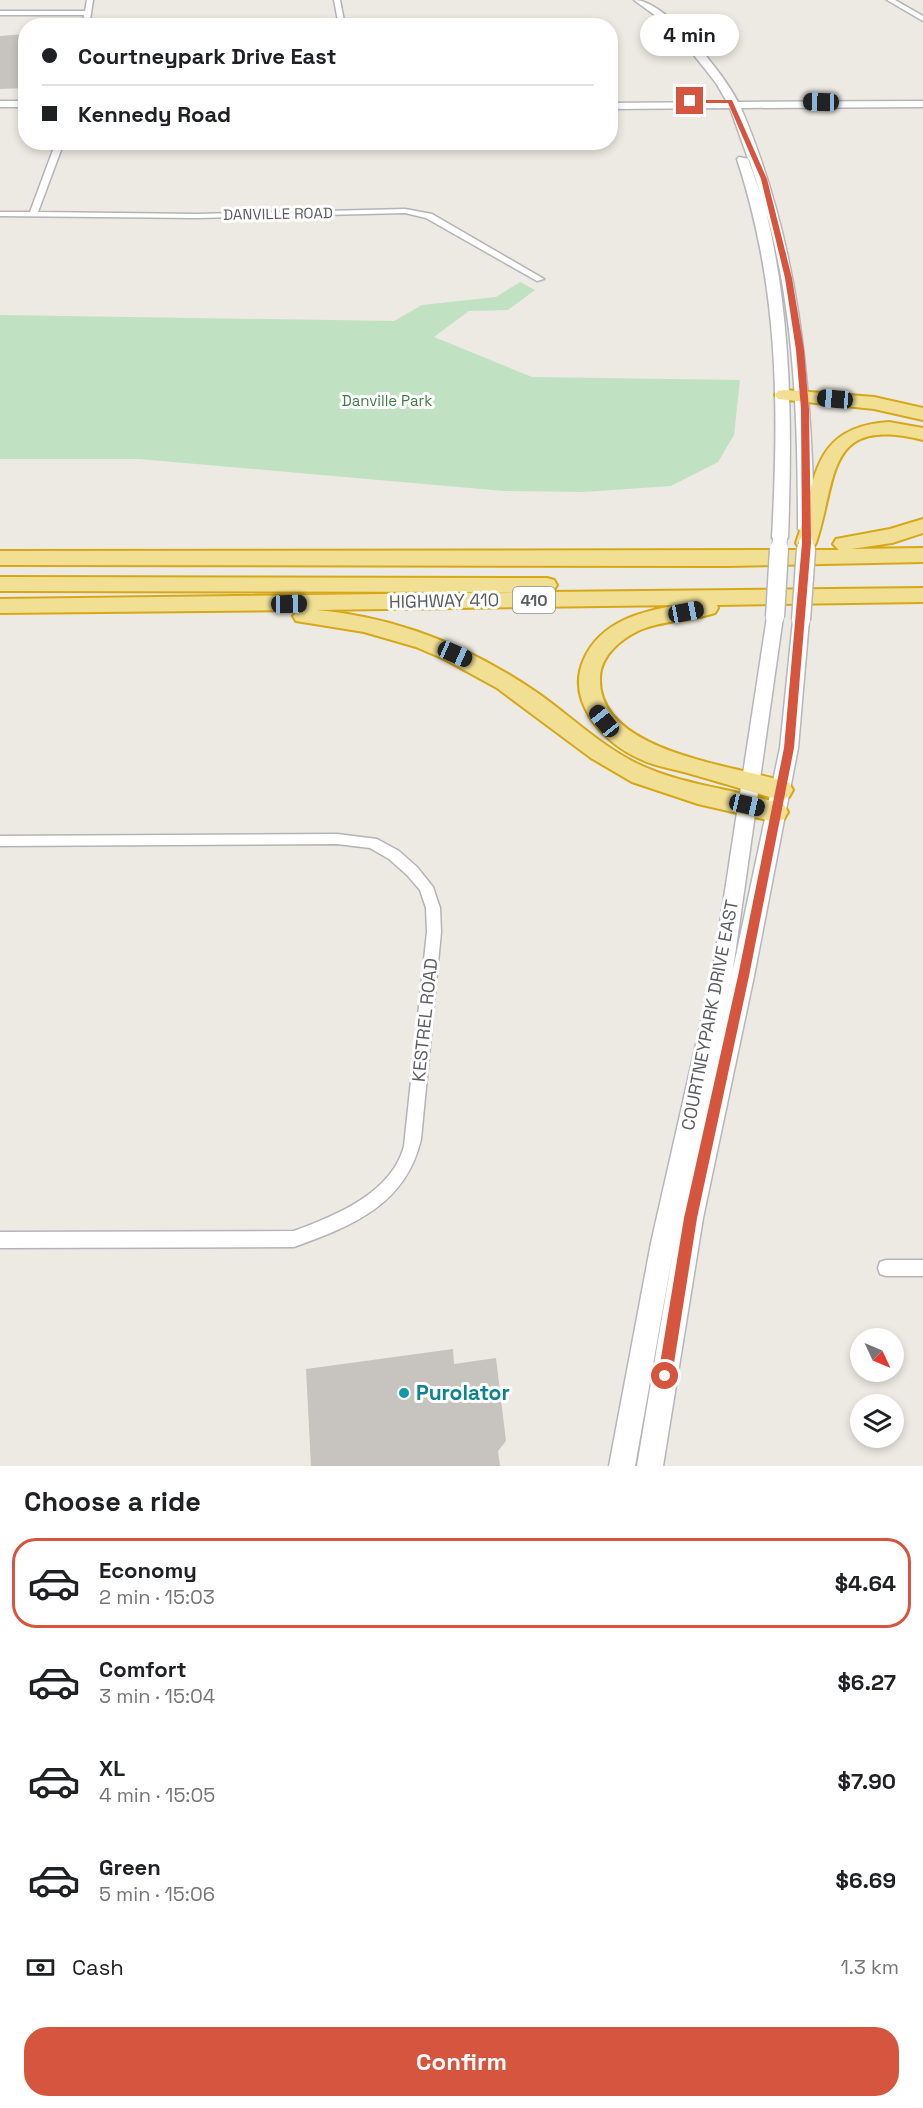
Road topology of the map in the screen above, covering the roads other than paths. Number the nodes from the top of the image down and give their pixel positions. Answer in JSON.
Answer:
{"nodes":[{"id":1,"x":90,"y":0,"type":"edge"},
{"id":2,"x":336,"y":0,"type":"edge"},
{"id":3,"x":639,"y":0,"type":"edge"},
{"id":4,"x":890,"y":0,"type":"edge"},
{"id":5,"x":0,"y":13,"type":"edge"},
{"id":6,"x":88,"y":13,"type":"junction"},
{"id":7,"x":87,"y":18,"type":"edge"},
{"id":8,"x":340,"y":18,"type":"edge"},
{"id":9,"x":923,"y":19,"type":"edge"},
{"id":10,"x":618,"y":101,"type":"edge"},
{"id":11,"x":0,"y":104,"type":"edge"},
{"id":12,"x":18,"y":104,"type":"edge"},
{"id":13,"x":726,"y":104,"type":"junction"},
{"id":14,"x":923,"y":104,"type":"edge"},
{"id":15,"x":618,"y":106,"type":"edge"},
{"id":16,"x":57,"y":150,"type":"edge"},
{"id":17,"x":0,"y":214,"type":"edge"},
{"id":18,"x":33,"y":214,"type":"junction"},
{"id":19,"x":540,"y":279,"type":"dead end"},
{"id":20,"x":784,"y":401,"type":"junction"},
{"id":21,"x":805,"y":403,"type":"junction"},
{"id":22,"x":923,"y":414,"type":"edge"},
{"id":23,"x":923,"y":428,"type":"edge"},
{"id":24,"x":923,"y":434,"type":"edge"},
{"id":25,"x":923,"y":526,"type":"edge"},
{"id":26,"x":806,"y":543,"type":"junction"},
{"id":27,"x":923,"y":555,"type":"edge"},
{"id":28,"x":0,"y":558,"type":"edge"},
{"id":29,"x":660,"y":558,"type":"junction"},
{"id":30,"x":0,"y":584,"type":"edge"},
{"id":31,"x":921,"y":593,"type":"edge"},
{"id":32,"x":0,"y":606,"type":"edge"},
{"id":33,"x":153,"y":606,"type":"junction"},
{"id":34,"x":753,"y":782,"type":"junction"},
{"id":35,"x":779,"y":801,"type":"junction"},
{"id":36,"x":747,"y":805,"type":"junction"},
{"id":37,"x":0,"y":841,"type":"edge"},
{"id":38,"x":0,"y":1240,"type":"edge"},
{"id":39,"x":886,"y":1268,"type":"dead end"},
{"id":40,"x":923,"y":1268,"type":"edge"},
{"id":41,"x":622,"y":1466,"type":"edge"},
{"id":42,"x":650,"y":1466,"type":"edge"}],
"edges":[{"from":1,"to":6,"type":"street"},
{"from":2,"to":8,"type":"street"},
{"from":3,"to":13,"type":"main road","name":"COURTNEYPARK DRIVE EAST"},
{"from":4,"to":9,"type":"street"},
{"from":5,"to":6,"type":"street"},
{"from":6,"to":7,"type":"street"},
{"from":10,"to":13,"type":"main road"},
{"from":11,"to":12,"type":"main road"},
{"from":13,"to":14,"type":"main road"},
{"from":13,"to":15,"type":"main road"},
{"from":13,"to":20,"type":"main road","name":"COURTNEYPARK DRIVE EAST"},
{"from":13,"to":21,"type":"main road","name":"COURTNEYPARK DRIVE EAST"},
{"from":16,"to":18,"type":"street"},
{"from":17,"to":18,"type":"street","name":"DANVILLE ROAD"},
{"from":18,"to":19,"type":"street","name":"DANVILLE ROAD"},
{"from":20,"to":21,"type":"highway"},
{"from":20,"to":34,"type":"main road","name":"COURTNEYPARK DRIVE EAST","bridge":true},
{"from":21,"to":22,"type":"highway"},
{"from":21,"to":23,"type":"highway"},
{"from":21,"to":26,"type":"main road","name":"COURTNEYPARK DRIVE EAST"},
{"from":24,"to":26,"type":"highway"},
{"from":25,"to":29,"type":"highway"},
{"from":26,"to":35,"type":"main road","name":"COURTNEYPARK DRIVE EAST","bridge":true},
{"from":27,"to":29,"type":"highway"},
{"from":28,"to":29,"type":"highway"},
{"from":30,"to":31,"type":"highway"},
{"from":31,"to":33,"type":"highway","name":"HIGHWAY 410","number":"410"},
{"from":31,"to":34,"type":"highway"},
{"from":32,"to":33,"type":"highway","name":"HIGHWAY 410","number":"410"},
{"from":33,"to":36,"type":"highway"},
{"from":34,"to":35,"type":"highway"},
{"from":34,"to":36,"type":"main road","name":"COURTNEYPARK DRIVE EAST"},
{"from":35,"to":36,"type":"highway"},
{"from":35,"to":42,"type":"main road","name":"COURTNEYPARK DRIVE EAST"},
{"from":36,"to":41,"type":"main road","name":"COURTNEYPARK DRIVE EAST"},
{"from":37,"to":38,"type":"street","name":"KESTREL ROAD"},
{"from":39,"to":40,"type":"street"}]}
